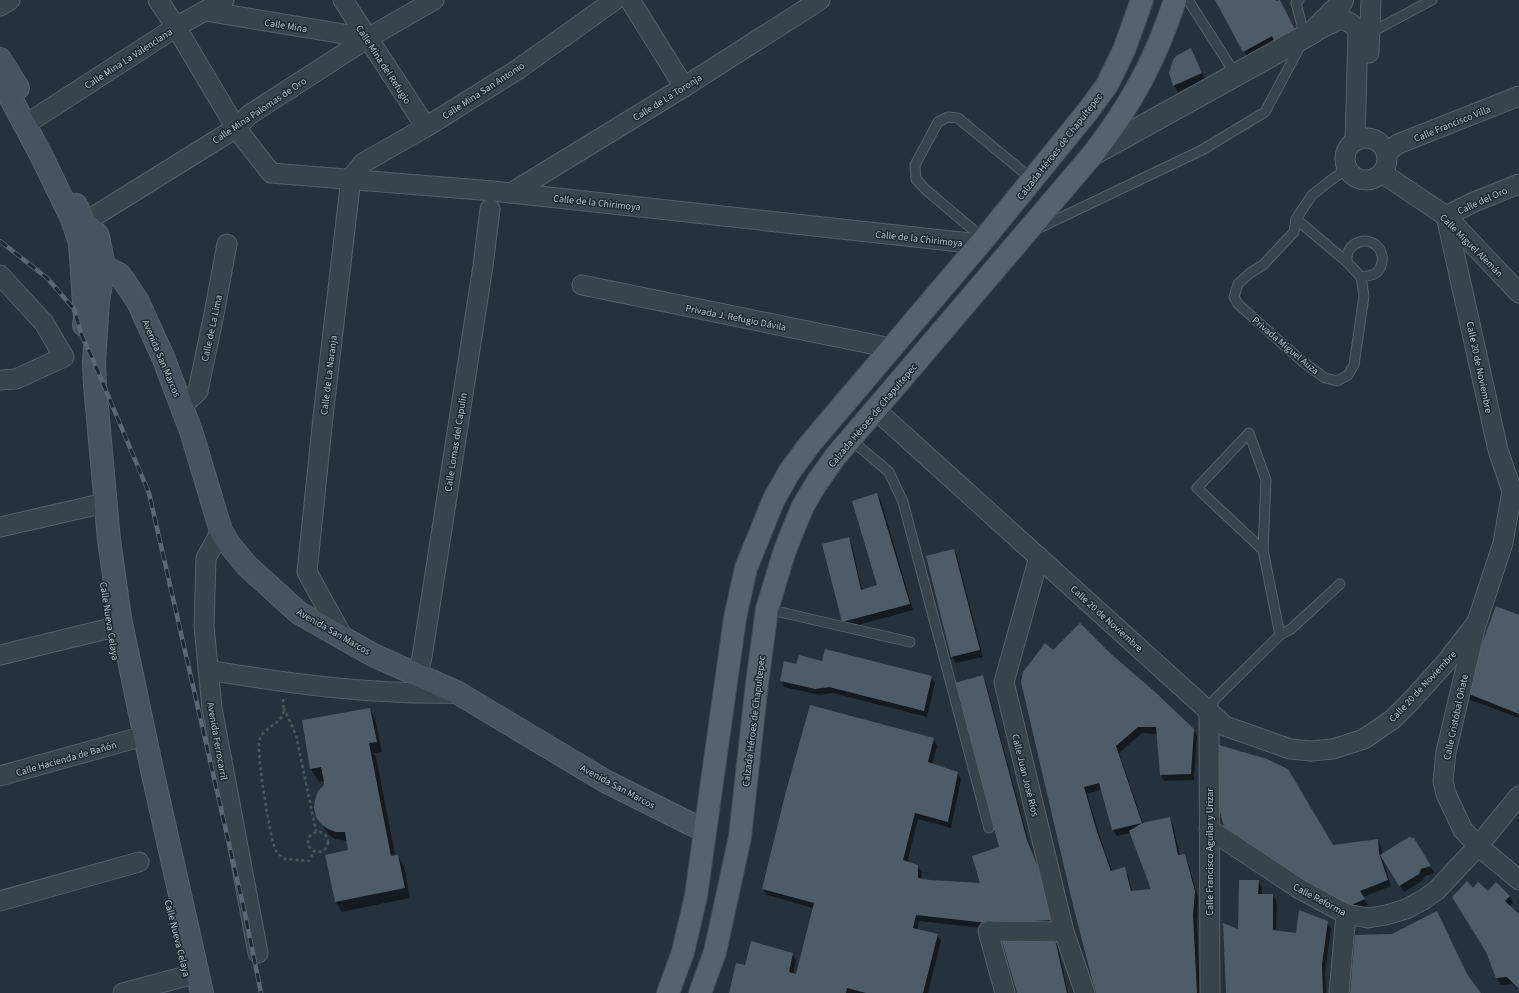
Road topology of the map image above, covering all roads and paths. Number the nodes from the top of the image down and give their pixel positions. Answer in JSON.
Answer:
{"nodes":[{"id":1,"x":10,"y":0,"type":"edge"},
{"id":2,"x":158,"y":0,"type":"edge"},
{"id":3,"x":224,"y":0,"type":"edge"},
{"id":4,"x":343,"y":0,"type":"edge"},
{"id":5,"x":434,"y":0,"type":"edge"},
{"id":6,"x":616,"y":0,"type":"edge"},
{"id":7,"x":630,"y":0,"type":"edge"},
{"id":8,"x":820,"y":0,"type":"edge"},
{"id":9,"x":1142,"y":0,"type":"edge"},
{"id":10,"x":1175,"y":0,"type":"edge"},
{"id":11,"x":1188,"y":0,"type":"edge"},
{"id":12,"x":1299,"y":0,"type":"edge"},
{"id":13,"x":1342,"y":0,"type":"edge"},
{"id":14,"x":1371,"y":0,"type":"edge"},
{"id":15,"x":1432,"y":0,"type":"edge"},
{"id":16,"x":0,"y":6,"type":"edge"},
{"id":17,"x":205,"y":11,"type":"junction"},
{"id":18,"x":176,"y":27,"type":"junction"},
{"id":19,"x":1362,"y":31,"type":"junction"},
{"id":20,"x":1309,"y":35,"type":"junction"},
{"id":21,"x":368,"y":38,"type":"junction"},
{"id":22,"x":0,"y":58,"type":"edge"},
{"id":23,"x":1236,"y":75,"type":"junction"},
{"id":24,"x":684,"y":87,"type":"junction"},
{"id":25,"x":7,"y":89,"type":"edge"},
{"id":26,"x":1519,"y":96,"type":"edge"},
{"id":27,"x":34,"y":119,"type":"junction"},
{"id":28,"x":426,"y":127,"type":"junction"},
{"id":29,"x":236,"y":128,"type":"junction"},
{"id":30,"x":1361,"y":140,"type":"junction"},
{"id":31,"x":1386,"y":153,"type":"junction"},
{"id":32,"x":1094,"y":154,"type":"junction"},
{"id":33,"x":1347,"y":169,"type":"junction"},
{"id":34,"x":1382,"y":173,"type":"junction"},
{"id":35,"x":351,"y":178,"type":"junction"},
{"id":36,"x":1033,"y":180,"type":"junction"},
{"id":37,"x":1519,"y":184,"type":"edge"},
{"id":38,"x":511,"y":193,"type":"junction"},
{"id":39,"x":490,"y":209,"type":"dead end"},
{"id":40,"x":1446,"y":216,"type":"junction"},
{"id":41,"x":1296,"y":219,"type":"junction"},
{"id":42,"x":82,"y":232,"type":"junction"},
{"id":43,"x":1024,"y":235,"type":"junction"},
{"id":44,"x":982,"y":242,"type":"junction"},
{"id":45,"x":227,"y":244,"type":"dead end"},
{"id":46,"x":1347,"y":262,"type":"junction"},
{"id":47,"x":104,"y":267,"type":"junction"},
{"id":48,"x":0,"y":274,"type":"edge"},
{"id":49,"x":1362,"y":277,"type":"junction"},
{"id":50,"x":582,"y":286,"type":"dead end"},
{"id":51,"x":1519,"y":292,"type":"edge"},
{"id":52,"x":891,"y":348,"type":"junction"},
{"id":53,"x":0,"y":380,"type":"edge"},
{"id":54,"x":182,"y":406,"type":"junction"},
{"id":55,"x":876,"y":410,"type":"junction"},
{"id":56,"x":850,"y":438,"type":"junction"},
{"id":57,"x":1519,"y":472,"type":"edge"},
{"id":58,"x":1512,"y":491,"type":"junction"},
{"id":59,"x":101,"y":504,"type":"junction"},
{"id":60,"x":0,"y":527,"type":"edge"},
{"id":61,"x":222,"y":530,"type":"junction"},
{"id":62,"x":1263,"y":550,"type":"junction"},
{"id":63,"x":1039,"y":557,"type":"junction"},
{"id":64,"x":1340,"y":584,"type":"dead end"},
{"id":65,"x":767,"y":609,"type":"junction"},
{"id":66,"x":1477,"y":622,"type":"junction"},
{"id":67,"x":111,"y":628,"type":"junction"},
{"id":68,"x":1280,"y":635,"type":"junction"},
{"id":69,"x":344,"y":639,"type":"junction"},
{"id":70,"x":910,"y":642,"type":"dead end"},
{"id":71,"x":0,"y":655,"type":"edge"},
{"id":72,"x":208,"y":670,"type":"junction"},
{"id":73,"x":418,"y":674,"type":"junction"},
{"id":74,"x":282,"y":682,"type":"junction"},
{"id":75,"x":458,"y":693,"type":"junction"},
{"id":76,"x":283,"y":707,"type":"junction"},
{"id":77,"x":1209,"y":711,"type":"junction"},
{"id":78,"x":133,"y":739,"type":"junction"},
{"id":79,"x":0,"y":776,"type":"edge"},
{"id":80,"x":1519,"y":796,"type":"edge"},
{"id":81,"x":989,"y":828,"type":"dead end"},
{"id":82,"x":1209,"y":829,"type":"junction"},
{"id":83,"x":316,"y":831,"type":"junction"},
{"id":84,"x":705,"y":831,"type":"junction"},
{"id":85,"x":1478,"y":846,"type":"junction"},
{"id":86,"x":314,"y":851,"type":"junction"},
{"id":87,"x":139,"y":862,"type":"dead end"},
{"id":88,"x":1519,"y":880,"type":"edge"},
{"id":89,"x":0,"y":901,"type":"edge"},
{"id":90,"x":1346,"y":914,"type":"junction"},
{"id":91,"x":1064,"y":932,"type":"junction"},
{"id":92,"x":258,"y":952,"type":"dead end"},
{"id":93,"x":194,"y":984,"type":"edge"},
{"id":94,"x":123,"y":993,"type":"edge"},
{"id":95,"x":668,"y":993,"type":"edge"},
{"id":96,"x":700,"y":993,"type":"edge"},
{"id":97,"x":1005,"y":993,"type":"edge"},
{"id":98,"x":1085,"y":993,"type":"edge"},
{"id":99,"x":1210,"y":993,"type":"edge"},
{"id":100,"x":1339,"y":993,"type":"edge"}],
"edges":[{"from":1,"to":16,"type":"street"},
{"from":2,"to":18,"type":"street","name":"Calle de la Chirimoya"},
{"from":3,"to":17,"type":"street","name":"Calle Mina La Valenciana"},
{"from":4,"to":21,"type":"street","name":"Calle Mina del Refugio"},
{"from":5,"to":21,"type":"street","name":"Calle Mina Palomas de Oro"},
{"from":6,"to":28,"type":"street","name":"Calle Mina San Antonio"},
{"from":7,"to":24,"type":"street"},
{"from":8,"to":24,"type":"street","name":"Calle de La Toronja"},
{"from":9,"to":36,"type":"main road","name":"Calzada Héroes de Chapultepec"},
{"from":10,"to":32,"type":"main road","name":"Calzada Héroes de Chapultepec"},
{"from":11,"to":23,"type":"lane"},
{"from":12,"to":20,"type":"lane"},
{"from":13,"to":20,"type":"street"},
{"from":14,"to":19,"type":"street"},
{"from":15,"to":19,"type":"lane"},
{"from":17,"to":18,"type":"street","name":"Calle Mina La Valenciana"},
{"from":17,"to":21,"type":"street","name":"Calle Mina"},
{"from":18,"to":27,"type":"street","name":"Calle Mina La Valenciana"},
{"from":18,"to":29,"type":"street","name":"Calle de la Chirimoya"},
{"from":19,"to":20,"type":"street"},
{"from":19,"to":30,"type":"street"},
{"from":20,"to":23,"type":"street"},
{"from":20,"to":43,"type":"lane"},
{"from":21,"to":28,"type":"street","name":"Calle Mina del Refugio"},
{"from":21,"to":29,"type":"street","name":"Calle Mina Palomas de Oro"},
{"from":22,"to":25,"type":"main road"},
{"from":23,"to":32,"type":"street"},
{"from":24,"to":38,"type":"street","name":"Calle de La Toronja"},
{"from":25,"to":27,"type":"main road"},
{"from":25,"to":42,"type":"main road"},
{"from":26,"to":31,"type":"street","name":"Calle Francisco Villa"},
{"from":27,"to":42,"type":"main road"},
{"from":28,"to":35,"type":"street","name":"Calle Mina San Antonio"},
{"from":29,"to":35,"type":"street","name":"Calle de la Chirimoya"},
{"from":29,"to":42,"type":"street","name":"Calle Mina Palomas de Oro"},
{"from":30,"to":31,"type":"street"},
{"from":30,"to":33,"type":"street"},
{"from":31,"to":34,"type":"street"},
{"from":32,"to":43,"type":"main road","name":"Calzada Héroes de Chapultepec"},
{"from":33,"to":34,"type":"street"},
{"from":33,"to":41,"type":"lane","name":"Privada Miguel Auza"},
{"from":34,"to":40,"type":"street","name":"Calle Miguel Alemán"},
{"from":35,"to":38,"type":"street","name":"Calle de la Chirimoya"},
{"from":35,"to":69,"type":"street","name":"Calle de La Naranja"},
{"from":36,"to":44,"type":"main road","name":"Calzada Héroes de Chapultepec"},
{"from":36,"to":44,"type":"lane"},
{"from":37,"to":40,"type":"street","name":"Calle del Oro"},
{"from":38,"to":44,"type":"street","name":"Calle de la Chirimoya"},
{"from":39,"to":73,"type":"street","name":"Calle Lomas del Capulín"},
{"from":40,"to":51,"type":"street","name":"Calle Miguel Alemán"},
{"from":40,"to":58,"type":"street","name":"Calle 20 de Noviembre"},
{"from":41,"to":46,"type":"lane"},
{"from":41,"to":49,"type":"lane","name":"Privada Miguel Auza"},
{"from":42,"to":47,"type":"main road"},
{"from":42,"to":59,"type":"main road","name":"Calle Nueva Celaya"},
{"from":43,"to":55,"type":"main road","name":"Calzada Héroes de Chapultepec"},
{"from":44,"to":52,"type":"main road","name":"Calzada Héroes de Chapultepec"},
{"from":45,"to":54,"type":"street","name":"Calle de La Lima"},
{"from":46,"to":49,"type":"lane"},
{"from":46,"to":49,"type":"lane"},
{"from":47,"to":54,"type":"main road","name":"Avenida San Marcos"},
{"from":47,"to":59,"type":"main road","name":"Calle Nueva Celaya"},
{"from":48,"to":53,"type":"street"},
{"from":50,"to":52,"type":"street","name":"Privada J. Refugio Dávila"},
{"from":52,"to":84,"type":"main road","name":"Calzada Héroes de Chapultepec"},
{"from":54,"to":61,"type":"main road","name":"Avenida San Marcos"},
{"from":55,"to":56,"type":"main road","name":"Calzada Héroes de Chapultepec"},
{"from":55,"to":63,"type":"street","name":"Calle 20 de Noviembre"},
{"from":56,"to":65,"type":"main road","name":"Calzada Héroes de Chapultepec"},
{"from":56,"to":81,"type":"lane"},
{"from":57,"to":58,"type":"street"},
{"from":58,"to":66,"type":"street","name":"Calle 20 de Noviembre"},
{"from":59,"to":60,"type":"street"},
{"from":59,"to":67,"type":"main road","name":"Calle Nueva Celaya"},
{"from":59,"to":93,"type":"main road","name":"Calle Nueva Celaya"},
{"from":61,"to":69,"type":"main road","name":"Avenida San Marcos"},
{"from":61,"to":72,"type":"street","name":"Avenida Ferrocarril"},
{"from":62,"to":62,"type":"lane"},
{"from":62,"to":68,"type":"lane"},
{"from":63,"to":77,"type":"street","name":"Calle 20 de Noviembre"},
{"from":63,"to":91,"type":"street","name":"Calle Juan José Ríos"},
{"from":64,"to":68,"type":"lane"},
{"from":65,"to":70,"type":"lane"},
{"from":65,"to":96,"type":"main road","name":"Calzada Héroes de Chapultepec"},
{"from":66,"to":77,"type":"street","name":"Calle 20 de Noviembre"},
{"from":66,"to":85,"type":"street","name":"Calle Cristóbal Oñate"},
{"from":67,"to":71,"type":"street"},
{"from":67,"to":78,"type":"main road","name":"Calle Nueva Celaya"},
{"from":68,"to":77,"type":"lane"},
{"from":69,"to":73,"type":"main road","name":"Avenida San Marcos"},
{"from":72,"to":74,"type":"street"},
{"from":72,"to":92,"type":"street","name":"Avenida Ferrocarril"},
{"from":73,"to":75,"type":"main road","name":"Avenida San Marcos"},
{"from":74,"to":75,"type":"street"},
{"from":74,"to":76,"type":"path"},
{"from":75,"to":84,"type":"main road","name":"Avenida San Marcos"},
{"from":76,"to":83,"type":"path"},
{"from":76,"to":86,"type":"path"},
{"from":77,"to":82,"type":"street","name":"Calle Francisco Aguilar y Urizar"},
{"from":78,"to":79,"type":"street","name":"Calle Hacienda de Bañón"},
{"from":78,"to":93,"type":"main road","name":"Calle Nueva Celaya"},
{"from":80,"to":85,"type":"street","name":"Calle Reforma"},
{"from":82,"to":90,"type":"street","name":"Calle Reforma"},
{"from":82,"to":99,"type":"street","name":"Calle Francisco Aguilar y Urizar"},
{"from":83,"to":86,"type":"path"},
{"from":83,"to":86,"type":"path"},
{"from":84,"to":95,"type":"main road","name":"Calzada Héroes de Chapultepec"},
{"from":85,"to":88,"type":"street","name":"Calle Cristóbal Oñate"},
{"from":85,"to":90,"type":"street","name":"Calle Reforma"},
{"from":87,"to":89,"type":"street"},
{"from":90,"to":100,"type":"street"},
{"from":91,"to":97,"type":"street"},
{"from":91,"to":98,"type":"street","name":"Calle Juan José Ríos"},
{"from":93,"to":94,"type":"street"}]}
